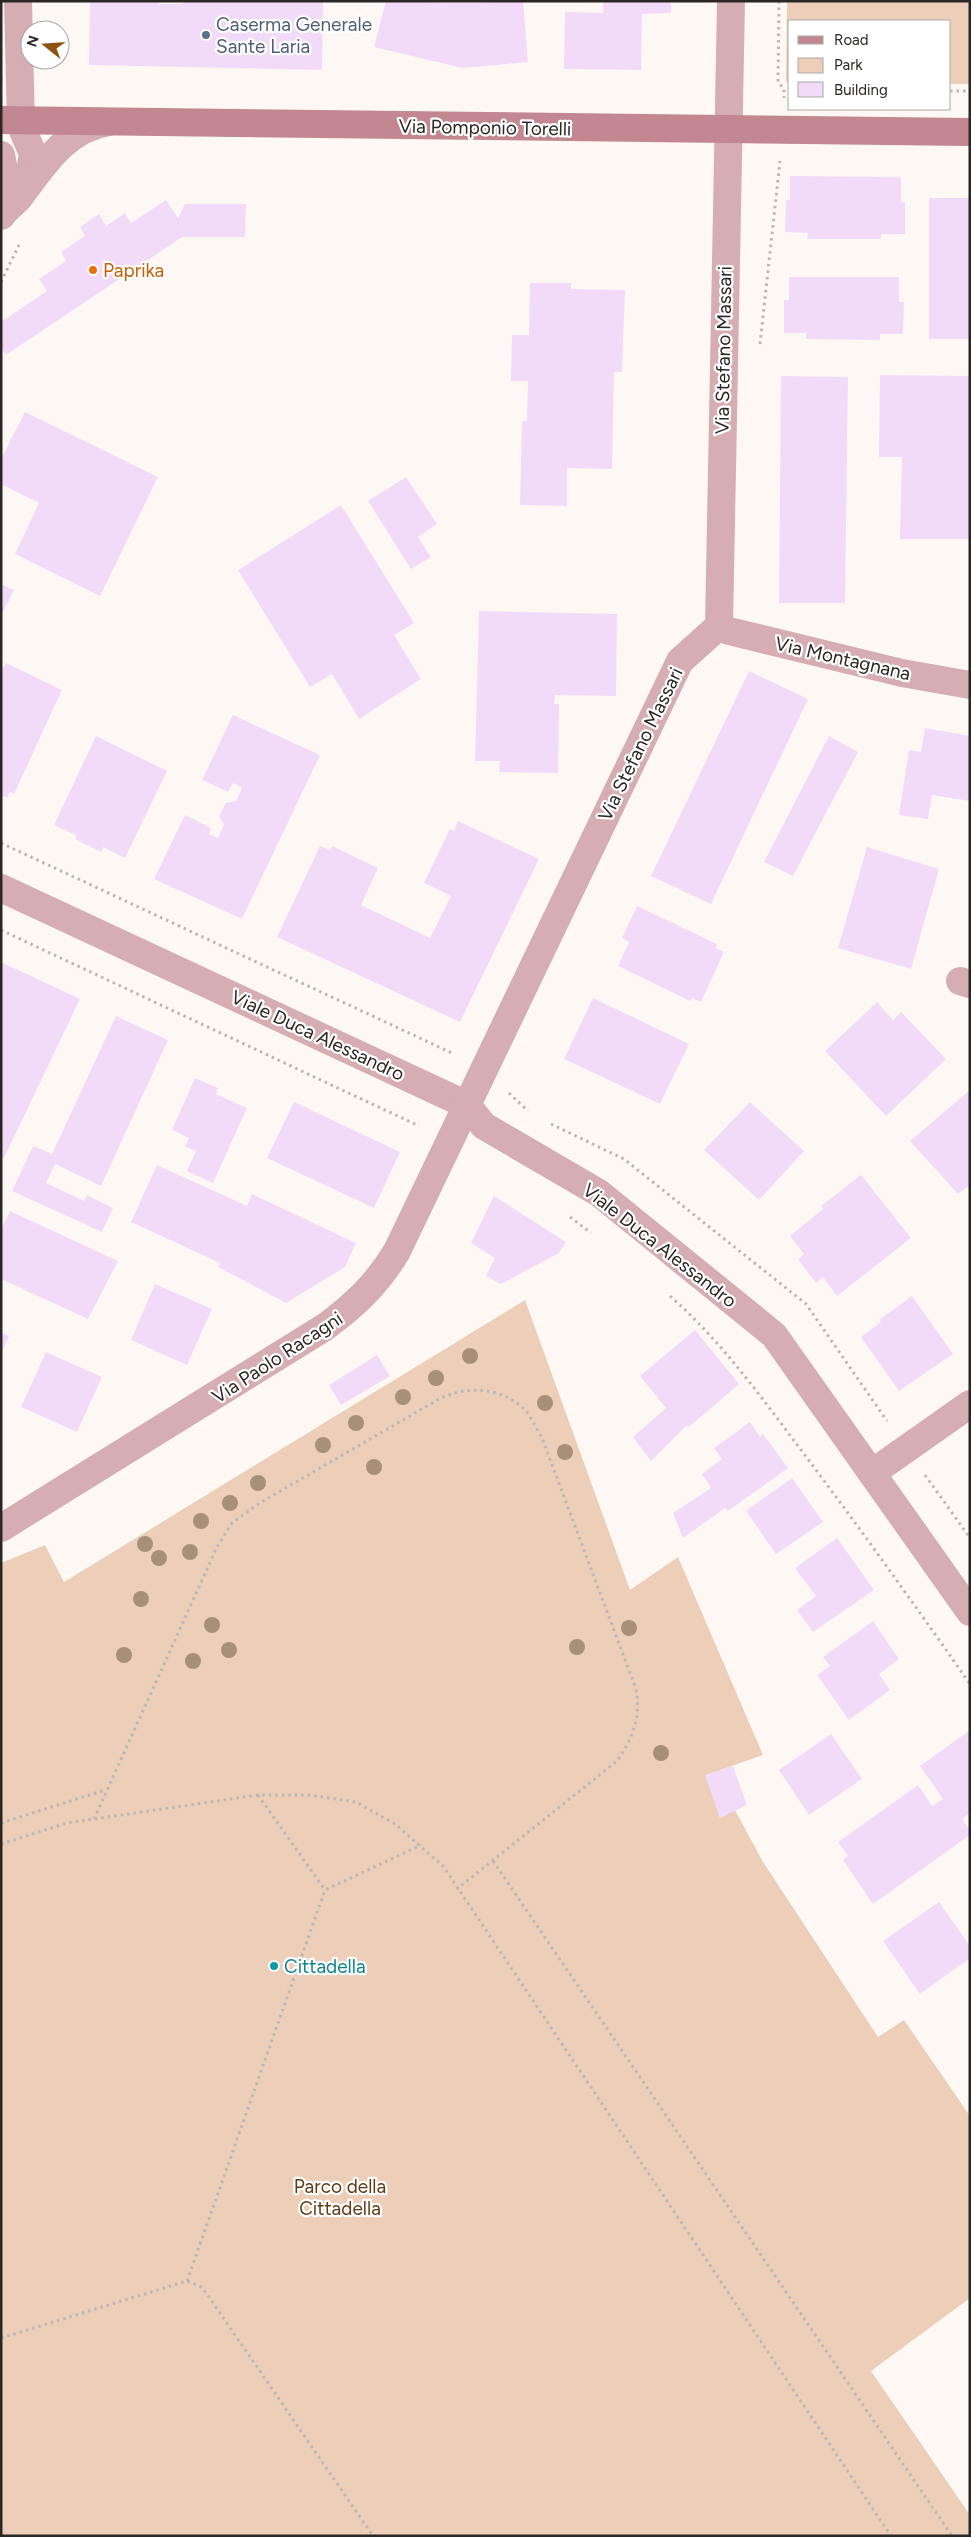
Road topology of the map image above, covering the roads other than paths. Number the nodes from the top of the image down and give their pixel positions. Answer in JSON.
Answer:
{"nodes":[{"id":1,"x":18,"y":1,"type":"edge"},
{"id":2,"x":731,"y":1,"type":"edge"},
{"id":3,"x":11,"y":120,"type":"edge"},
{"id":4,"x":118,"y":122,"type":"junction"},
{"id":5,"x":727,"y":130,"type":"junction"},
{"id":6,"x":970,"y":132,"type":"edge"},
{"id":7,"x":1,"y":155,"type":"edge"},
{"id":8,"x":28,"y":184,"type":"junction"},
{"id":9,"x":2,"y":215,"type":"edge"},
{"id":10,"x":719,"y":626,"type":"junction"},
{"id":11,"x":970,"y":684,"type":"edge"},
{"id":12,"x":1,"y":888,"type":"edge"},
{"id":13,"x":467,"y":1105,"type":"junction"},
{"id":14,"x":970,"y":1404,"type":"edge"},
{"id":15,"x":872,"y":1473,"type":"junction"},
{"id":16,"x":1,"y":1528,"type":"edge"},
{"id":17,"x":970,"y":1612,"type":"edge"}],
"edges":[{"from":1,"to":3,"type":"street"},
{"from":2,"to":5,"type":"street","name":"Via Stefano Massari"},
{"from":3,"to":4,"type":"main road","name":"Via Pomponio Torelli"},
{"from":3,"to":8,"type":"street"},
{"from":4,"to":5,"type":"main road","name":"Via Pomponio Torelli"},
{"from":4,"to":8,"type":"street"},
{"from":5,"to":6,"type":"main road","name":"Via Pomponio Torelli"},
{"from":5,"to":10,"type":"street","name":"Via Stefano Massari"},
{"from":7,"to":9,"type":"street"},
{"from":8,"to":9,"type":"street"},
{"from":10,"to":11,"type":"street","name":"Via Montagnana"},
{"from":10,"to":13,"type":"street","name":"Via Stefano Massari"},
{"from":12,"to":13,"type":"street","name":"Viale Duca Alessandro"},
{"from":13,"to":15,"type":"street","name":"Viale Duca Alessandro"},
{"from":13,"to":16,"type":"street","name":"Via Paolo Racagni"},
{"from":14,"to":15,"type":"street"},
{"from":15,"to":17,"type":"street","name":"Viale Duca Alessandro"}]}
